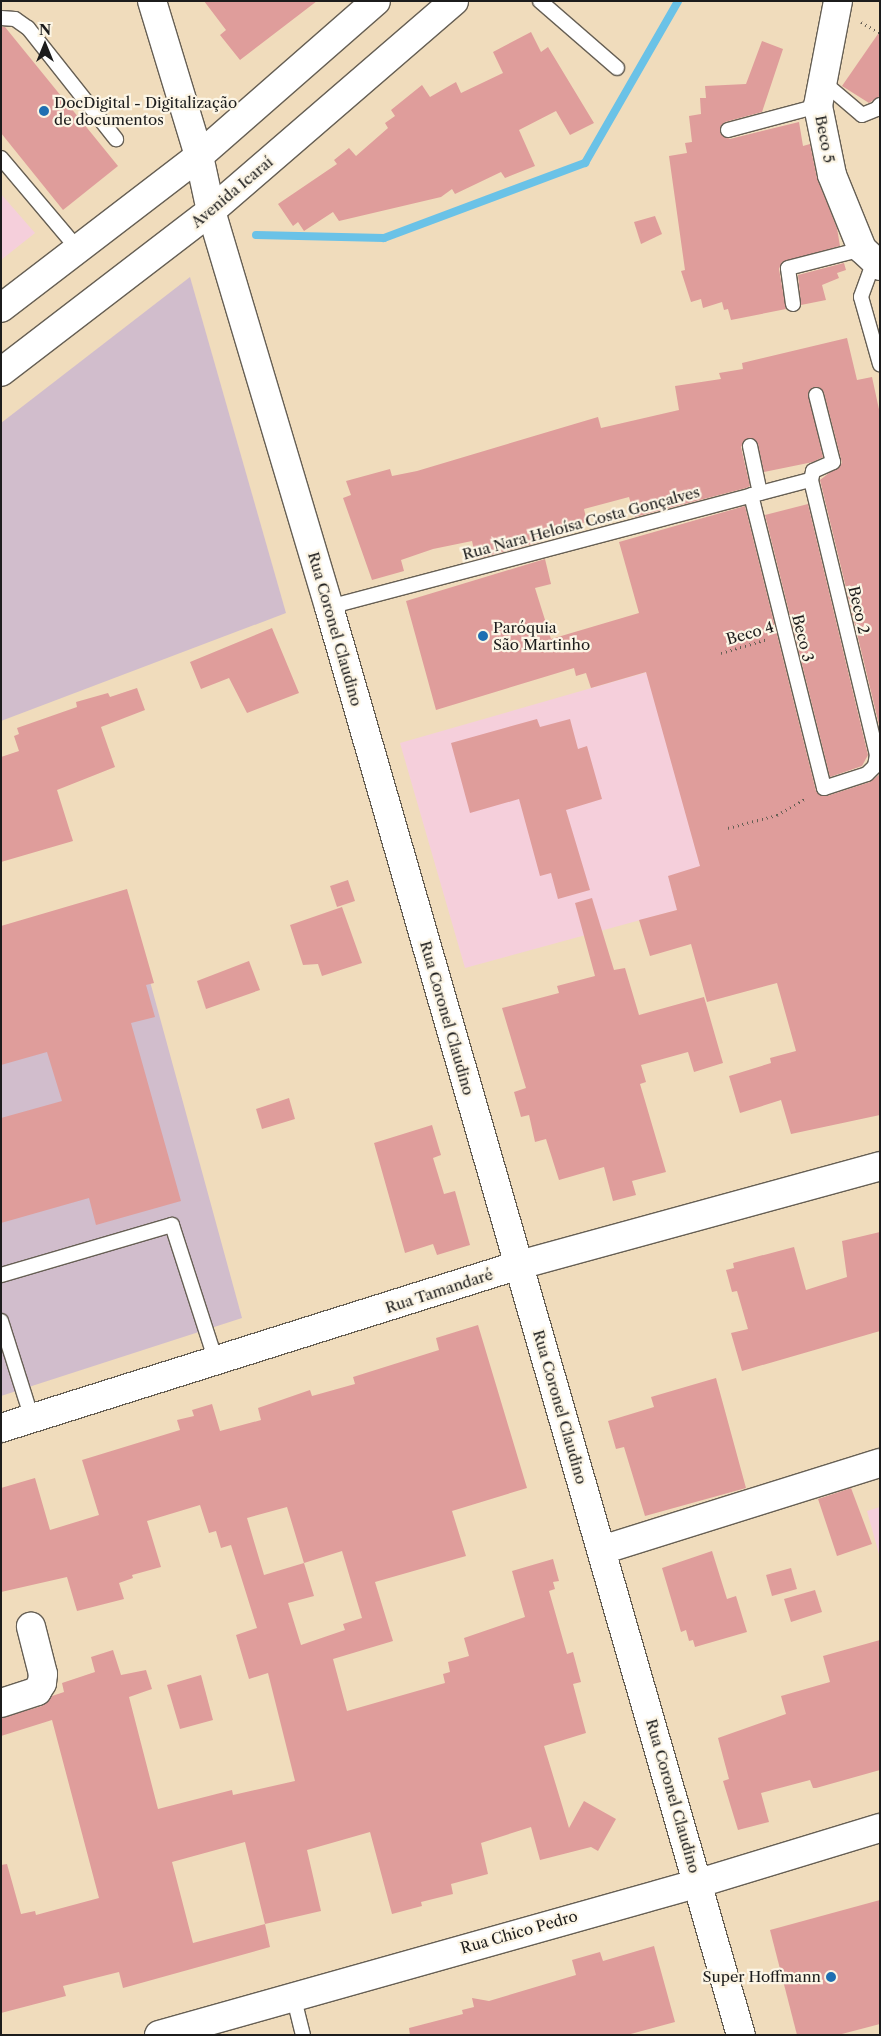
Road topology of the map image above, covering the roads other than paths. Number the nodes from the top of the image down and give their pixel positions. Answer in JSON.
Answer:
{"nodes":[{"id":1,"x":152,"y":1,"type":"edge"},
{"id":2,"x":376,"y":1,"type":"edge"},
{"id":3,"x":454,"y":1,"type":"edge"},
{"id":4,"x":540,"y":1,"type":"edge"},
{"id":5,"x":838,"y":1,"type":"edge"},
{"id":6,"x":1,"y":18,"type":"edge"},
{"id":7,"x":617,"y":68,"type":"dead end"},
{"id":8,"x":820,"y":93,"type":"junction"},
{"id":9,"x":880,"y":105,"type":"edge"},
{"id":10,"x":728,"y":130,"type":"dead end"},
{"id":11,"x":116,"y":139,"type":"dead end"},
{"id":12,"x":199,"y":156,"type":"junction"},
{"id":13,"x":1,"y":158,"type":"edge"},
{"id":14,"x":212,"y":212,"type":"junction"},
{"id":15,"x":78,"y":249,"type":"junction"},
{"id":16,"x":872,"y":259,"type":"edge"},
{"id":17,"x":3,"y":303,"type":"edge"},
{"id":18,"x":793,"y":304,"type":"dead end"},
{"id":19,"x":880,"y":364,"type":"edge"},
{"id":20,"x":1,"y":372,"type":"edge"},
{"id":21,"x":816,"y":395,"type":"dead end"},
{"id":22,"x":750,"y":446,"type":"dead end"},
{"id":23,"x":811,"y":480,"type":"junction"},
{"id":24,"x":756,"y":494,"type":"junction"},
{"id":25,"x":329,"y":607,"type":"junction"},
{"id":26,"x":824,"y":788,"type":"joint"},
{"id":27,"x":880,"y":1166,"type":"edge"},
{"id":28,"x":519,"y":1265,"type":"junction"},
{"id":29,"x":1,"y":1275,"type":"edge"},
{"id":30,"x":1,"y":1321,"type":"edge"},
{"id":31,"x":216,"y":1361,"type":"junction"},
{"id":32,"x":32,"y":1419,"type":"junction"},
{"id":33,"x":1,"y":1428,"type":"edge"},
{"id":34,"x":880,"y":1463,"type":"edge"},
{"id":35,"x":602,"y":1550,"type":"junction"},
{"id":36,"x":31,"y":1627,"type":"dead end"},
{"id":37,"x":1,"y":1703,"type":"edge"},
{"id":38,"x":880,"y":1828,"type":"edge"},
{"id":39,"x":699,"y":1882,"type":"junction"},
{"id":40,"x":293,"y":1995,"type":"junction"},
{"id":41,"x":159,"y":2035,"type":"edge"},
{"id":42,"x":303,"y":2035,"type":"edge"},
{"id":43,"x":741,"y":2035,"type":"edge"}],
"edges":[{"from":1,"to":12,"type":"street","name":"Rua Coronel Claudino"},
{"from":2,"to":12,"type":"street"},
{"from":3,"to":14,"type":"street","name":"Avenida Icaraí"},
{"from":4,"to":7,"type":"lane"},
{"from":5,"to":8,"type":"street","name":"Beco 5"},
{"from":6,"to":11,"type":"lane"},
{"from":8,"to":9,"type":"lane"},
{"from":8,"to":10,"type":"lane"},
{"from":8,"to":16,"type":"street","name":"Beco 5"},
{"from":12,"to":14,"type":"street","name":"Rua Coronel Claudino"},
{"from":12,"to":15,"type":"street"},
{"from":13,"to":15,"type":"lane"},
{"from":14,"to":20,"type":"street","name":"Avenida Icaraí"},
{"from":14,"to":25,"type":"street","name":"Rua Coronel Claudino"},
{"from":15,"to":17,"type":"street"},
{"from":16,"to":18,"type":"lane"},
{"from":16,"to":19,"type":"lane"},
{"from":21,"to":23,"type":"lane"},
{"from":22,"to":24,"type":"lane","name":"Beco 3"},
{"from":23,"to":24,"type":"lane","name":"Rua Nara Heloísa Costa Gonçalves"},
{"from":23,"to":26,"type":"lane","name":"Beco 2"},
{"from":24,"to":25,"type":"lane","name":"Rua Nara Heloísa Costa Gonçalves"},
{"from":24,"to":26,"type":"lane","name":"Beco 3"},
{"from":25,"to":28,"type":"street","name":"Rua Coronel Claudino"},
{"from":27,"to":28,"type":"street","name":"Rua Tamandaré"},
{"from":28,"to":31,"type":"street","name":"Rua Tamandaré"},
{"from":28,"to":35,"type":"street","name":"Rua Coronel Claudino"},
{"from":29,"to":31,"type":"lane"},
{"from":30,"to":32,"type":"lane"},
{"from":31,"to":32,"type":"street","name":"Rua Tamandaré"},
{"from":32,"to":33,"type":"street","name":"Rua Tamandaré"},
{"from":34,"to":35,"type":"street"},
{"from":35,"to":39,"type":"street","name":"Rua Coronel Claudino"},
{"from":36,"to":37,"type":"street"},
{"from":38,"to":39,"type":"street","name":"Rua Chico Pedro"},
{"from":39,"to":40,"type":"street","name":"Rua Chico Pedro"},
{"from":39,"to":43,"type":"street","name":"Rua Coronel Claudino"},
{"from":40,"to":41,"type":"street","name":"Rua Chico Pedro"},
{"from":40,"to":42,"type":"lane"}]}
